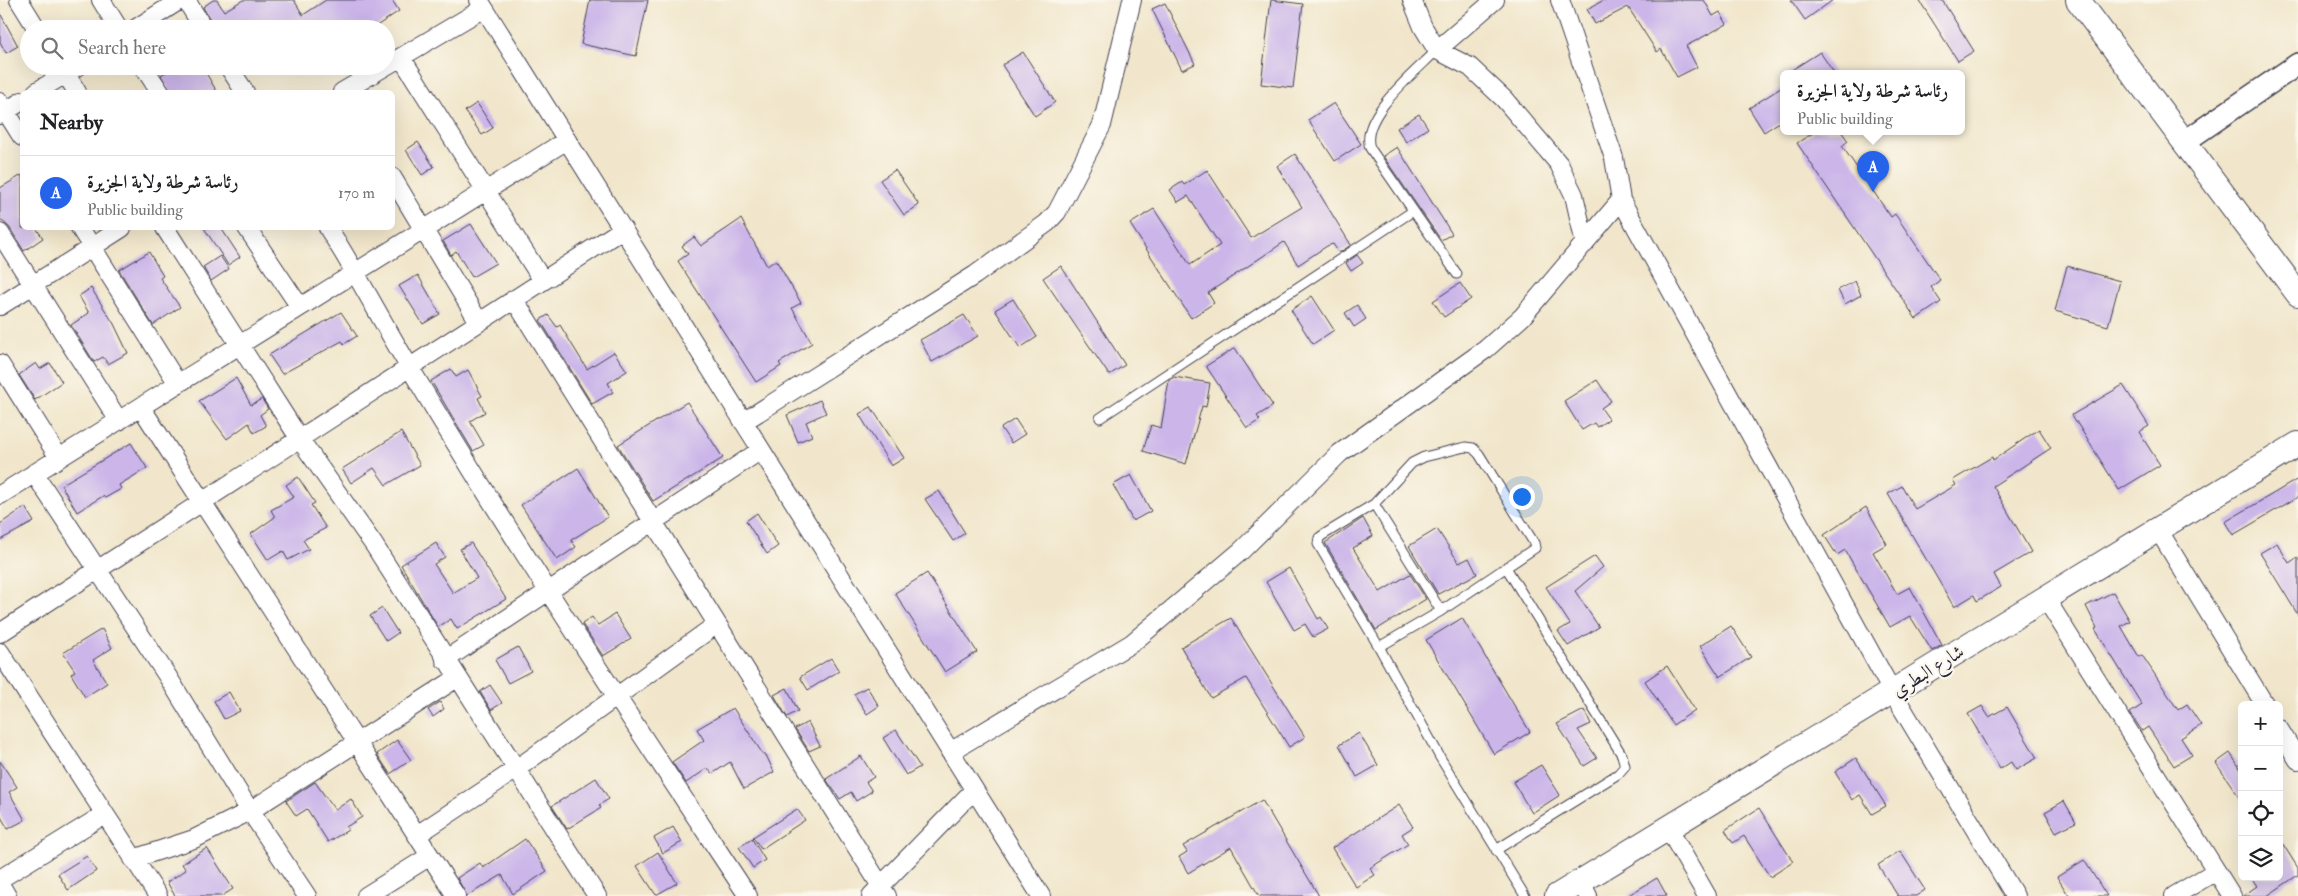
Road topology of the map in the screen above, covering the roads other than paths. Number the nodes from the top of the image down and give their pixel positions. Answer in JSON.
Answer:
{"nodes":[{"id":1,"x":19,"y":0,"type":"edge"},
{"id":2,"x":101,"y":0,"type":"edge"},
{"id":3,"x":180,"y":0,"type":"edge"},
{"id":4,"x":186,"y":0,"type":"edge"},
{"id":5,"x":1132,"y":0,"type":"edge"},
{"id":6,"x":1412,"y":0,"type":"edge"},
{"id":7,"x":1495,"y":0,"type":"edge"},
{"id":8,"x":1560,"y":0,"type":"edge"},
{"id":9,"x":2078,"y":0,"type":"edge"},
{"id":10,"x":482,"y":4,"type":"edge"},
{"id":11,"x":31,"y":20,"type":"edge"},
{"id":12,"x":113,"y":20,"type":"edge"},
{"id":13,"x":149,"y":20,"type":"edge"},
{"id":14,"x":198,"y":20,"type":"edge"},
{"id":15,"x":1438,"y":50,"type":"junction"},
{"id":16,"x":395,"y":60,"type":"edge"},
{"id":17,"x":2298,"y":64,"type":"edge"},
{"id":18,"x":395,"y":68,"type":"edge"},
{"id":19,"x":60,"y":75,"type":"edge"},
{"id":20,"x":70,"y":75,"type":"edge"},
{"id":21,"x":149,"y":75,"type":"edge"},
{"id":22,"x":234,"y":75,"type":"edge"},
{"id":23,"x":371,"y":75,"type":"edge"},
{"id":24,"x":39,"y":90,"type":"edge"},
{"id":25,"x":76,"y":90,"type":"edge"},
{"id":26,"x":159,"y":90,"type":"edge"},
{"id":27,"x":243,"y":90,"type":"edge"},
{"id":28,"x":345,"y":90,"type":"edge"},
{"id":29,"x":20,"y":102,"type":"edge"},
{"id":30,"x":2,"y":109,"type":"edge"},
{"id":31,"x":20,"y":134,"type":"edge"},
{"id":32,"x":567,"y":140,"type":"junction"},
{"id":33,"x":2184,"y":142,"type":"junction"},
{"id":34,"x":395,"y":182,"type":"edge"},
{"id":35,"x":486,"y":189,"type":"junction"},
{"id":36,"x":1621,"y":200,"type":"junction"},
{"id":37,"x":1413,"y":211,"type":"junction"},
{"id":38,"x":425,"y":228,"type":"junction"},
{"id":39,"x":623,"y":229,"type":"junction"},
{"id":40,"x":81,"y":230,"type":"edge"},
{"id":41,"x":119,"y":230,"type":"edge"},
{"id":42,"x":165,"y":230,"type":"edge"},
{"id":43,"x":248,"y":230,"type":"edge"},
{"id":44,"x":329,"y":230,"type":"edge"},
{"id":45,"x":0,"y":233,"type":"edge"},
{"id":46,"x":1585,"y":244,"type":"junction"},
{"id":47,"x":92,"y":247,"type":"junction"},
{"id":48,"x":356,"y":272,"type":"junction"},
{"id":49,"x":1457,"y":274,"type":"dead end"},
{"id":50,"x":543,"y":281,"type":"junction"},
{"id":51,"x":34,"y":284,"type":"junction"},
{"id":52,"x":2298,"y":294,"type":"edge"},
{"id":53,"x":514,"y":299,"type":"junction"},
{"id":54,"x":0,"y":306,"type":"edge"},
{"id":55,"x":300,"y":307,"type":"junction"},
{"id":56,"x":479,"y":322,"type":"junction"},
{"id":57,"x":240,"y":345,"type":"junction"},
{"id":58,"x":0,"y":364,"type":"edge"},
{"id":59,"x":409,"y":367,"type":"junction"},
{"id":60,"x":178,"y":384,"type":"junction"},
{"id":61,"x":141,"y":407,"type":"junction"},
{"id":62,"x":1100,"y":418,"type":"dead end"},
{"id":63,"x":119,"y":421,"type":"junction"},
{"id":64,"x":744,"y":422,"type":"junction"},
{"id":65,"x":299,"y":438,"type":"junction"},
{"id":66,"x":2298,"y":444,"type":"edge"},
{"id":67,"x":761,"y":450,"type":"junction"},
{"id":68,"x":59,"y":458,"type":"junction"},
{"id":69,"x":34,"y":473,"type":"junction"},
{"id":70,"x":0,"y":495,"type":"edge"},
{"id":71,"x":202,"y":500,"type":"junction"},
{"id":72,"x":1374,"y":504,"type":"junction"},
{"id":73,"x":651,"y":521,"type":"junction"},
{"id":74,"x":2159,"y":531,"type":"junction"},
{"id":75,"x":96,"y":569,"type":"junction"},
{"id":76,"x":1507,"y":569,"type":"junction"},
{"id":77,"x":549,"y":591,"type":"junction"},
{"id":78,"x":2046,"y":599,"type":"junction"},
{"id":79,"x":1441,"y":611,"type":"junction"},
{"id":80,"x":717,"y":624,"type":"junction"},
{"id":81,"x":0,"y":633,"type":"edge"},
{"id":82,"x":1379,"y":647,"type":"junction"},
{"id":83,"x":0,"y":652,"type":"edge"},
{"id":84,"x":446,"y":660,"type":"junction"},
{"id":85,"x":457,"y":678,"type":"junction"},
{"id":86,"x":1893,"y":693,"type":"junction"},
{"id":87,"x":617,"y":696,"type":"junction"},
{"id":88,"x":2263,"y":701,"type":"edge"},
{"id":89,"x":2283,"y":736,"type":"edge"},
{"id":90,"x":357,"y":742,"type":"junction"},
{"id":91,"x":950,"y":752,"type":"junction"},
{"id":92,"x":2298,"y":760,"type":"edge"},
{"id":93,"x":515,"y":770,"type":"junction"},
{"id":94,"x":974,"y":790,"type":"junction"},
{"id":95,"x":250,"y":811,"type":"junction"},
{"id":96,"x":105,"y":814,"type":"junction"},
{"id":97,"x":1668,"y":828,"type":"junction"},
{"id":98,"x":417,"y":835,"type":"junction"},
{"id":99,"x":1496,"y":850,"type":"junction"},
{"id":100,"x":430,"y":856,"type":"junction"},
{"id":101,"x":133,"y":859,"type":"junction"},
{"id":102,"x":2216,"y":871,"type":"junction"},
{"id":103,"x":0,"y":879,"type":"edge"},
{"id":104,"x":0,"y":884,"type":"edge"},
{"id":105,"x":1584,"y":889,"type":"edge"},
{"id":106,"x":879,"y":892,"type":"edge"},
{"id":107,"x":7,"y":896,"type":"edge"},
{"id":108,"x":158,"y":896,"type":"edge"},
{"id":109,"x":307,"y":896,"type":"edge"},
{"id":110,"x":366,"y":896,"type":"edge"},
{"id":111,"x":456,"y":896,"type":"edge"},
{"id":112,"x":597,"y":896,"type":"edge"},
{"id":113,"x":748,"y":896,"type":"edge"},
{"id":114,"x":1041,"y":896,"type":"edge"},
{"id":115,"x":1524,"y":896,"type":"edge"},
{"id":116,"x":1557,"y":896,"type":"edge"},
{"id":117,"x":1707,"y":896,"type":"edge"},
{"id":118,"x":2015,"y":896,"type":"edge"},
{"id":119,"x":2174,"y":896,"type":"edge"},
{"id":120,"x":2232,"y":896,"type":"edge"}],
"edges":[{"from":1,"to":11,"type":"street"},
{"from":2,"to":12,"type":"street"},
{"from":3,"to":13,"type":"street"},
{"from":4,"to":14,"type":"street"},
{"from":5,"to":64,"type":"street"},
{"from":6,"to":15,"type":"street"},
{"from":7,"to":15,"type":"street"},
{"from":8,"to":36,"type":"street"},
{"from":9,"to":33,"type":"main road"},
{"from":10,"to":16,"type":"street"},
{"from":10,"to":32,"type":"street"},
{"from":15,"to":37,"type":"lane"},
{"from":15,"to":46,"type":"street"},
{"from":17,"to":33,"type":"street"},
{"from":18,"to":35,"type":"street"},
{"from":19,"to":24,"type":"street"},
{"from":20,"to":25,"type":"street"},
{"from":21,"to":26,"type":"street"},
{"from":22,"to":27,"type":"street"},
{"from":23,"to":28,"type":"street"},
{"from":29,"to":30,"type":"street"},
{"from":30,"to":31,"type":"street"},
{"from":32,"to":35,"type":"street"},
{"from":32,"to":39,"type":"street"},
{"from":33,"to":52,"type":"main road"},
{"from":34,"to":38,"type":"street"},
{"from":35,"to":38,"type":"street"},
{"from":35,"to":50,"type":"street"},
{"from":36,"to":46,"type":"street"},
{"from":36,"to":86,"type":"street"},
{"from":37,"to":49,"type":"lane"},
{"from":37,"to":62,"type":"lane"},
{"from":38,"to":48,"type":"street"},
{"from":38,"to":56,"type":"street"},
{"from":39,"to":50,"type":"street"},
{"from":39,"to":64,"type":"street"},
{"from":40,"to":47,"type":"street"},
{"from":41,"to":47,"type":"street"},
{"from":42,"to":57,"type":"street"},
{"from":43,"to":55,"type":"street"},
{"from":44,"to":48,"type":"street"},
{"from":45,"to":51,"type":"street"},
{"from":46,"to":91,"type":"street"},
{"from":47,"to":51,"type":"street"},
{"from":47,"to":60,"type":"street"},
{"from":48,"to":55,"type":"street"},
{"from":48,"to":59,"type":"street"},
{"from":50,"to":53,"type":"street"},
{"from":51,"to":54,"type":"street"},
{"from":51,"to":63,"type":"street"},
{"from":53,"to":56,"type":"street"},
{"from":53,"to":73,"type":"street"},
{"from":55,"to":57,"type":"street"},
{"from":56,"to":59,"type":"street"},
{"from":57,"to":60,"type":"street"},
{"from":57,"to":65,"type":"street"},
{"from":58,"to":68,"type":"street"},
{"from":59,"to":65,"type":"street"},
{"from":59,"to":77,"type":"street"},
{"from":60,"to":61,"type":"street"},
{"from":61,"to":63,"type":"street"},
{"from":61,"to":71,"type":"street"},
{"from":63,"to":68,"type":"street"},
{"from":64,"to":67,"type":"street"},
{"from":65,"to":71,"type":"street"},
{"from":65,"to":84,"type":"street"},
{"from":66,"to":74,"type":"main road","name":"شارع البطري"},
{"from":67,"to":73,"type":"street"},
{"from":67,"to":91,"type":"street"},
{"from":68,"to":69,"type":"street"},
{"from":69,"to":70,"type":"street"},
{"from":69,"to":75,"type":"street"},
{"from":71,"to":75,"type":"street"},
{"from":71,"to":90,"type":"street"},
{"from":72,"to":76,"type":"lane"},
{"from":72,"to":79,"type":"lane"},
{"from":72,"to":82,"type":"lane"},
{"from":73,"to":77,"type":"street"},
{"from":73,"to":80,"type":"street"},
{"from":74,"to":78,"type":"main road","name":"شارع البطري"},
{"from":74,"to":88,"type":"street"},
{"from":75,"to":81,"type":"street"},
{"from":75,"to":95,"type":"street"},
{"from":76,"to":79,"type":"lane"},
{"from":76,"to":99,"type":"lane"},
{"from":77,"to":84,"type":"street"},
{"from":77,"to":87,"type":"street"},
{"from":78,"to":86,"type":"main road","name":"شارع البطري"},
{"from":78,"to":102,"type":"street"},
{"from":79,"to":82,"type":"lane"},
{"from":80,"to":87,"type":"street"},
{"from":80,"to":106,"type":"street"},
{"from":82,"to":99,"type":"lane"},
{"from":83,"to":96,"type":"street"},
{"from":84,"to":85,"type":"street"},
{"from":85,"to":90,"type":"street"},
{"from":85,"to":93,"type":"street"},
{"from":86,"to":97,"type":"main road","name":"شارع البطري"},
{"from":86,"to":118,"type":"street"},
{"from":87,"to":93,"type":"street"},
{"from":87,"to":113,"type":"street"},
{"from":89,"to":92,"type":"street"},
{"from":90,"to":95,"type":"street"},
{"from":90,"to":98,"type":"street"},
{"from":91,"to":94,"type":"street"},
{"from":93,"to":98,"type":"street"},
{"from":93,"to":112,"type":"street"},
{"from":94,"to":106,"type":"street"},
{"from":94,"to":114,"type":"street"},
{"from":95,"to":101,"type":"street"},
{"from":95,"to":109,"type":"street"},
{"from":96,"to":101,"type":"street"},
{"from":96,"to":103,"type":"street"},
{"from":97,"to":105,"type":"main road","name":"شارع البطري"},
{"from":97,"to":117,"type":"street"},
{"from":98,"to":100,"type":"street"},
{"from":99,"to":115,"type":"lane"},
{"from":100,"to":110,"type":"street"},
{"from":100,"to":111,"type":"street"},
{"from":101,"to":108,"type":"street"},
{"from":102,"to":119,"type":"street"},
{"from":102,"to":120,"type":"street"},
{"from":104,"to":107,"type":"street"},
{"from":105,"to":116,"type":"main road","name":"شارع البطري"}]}
